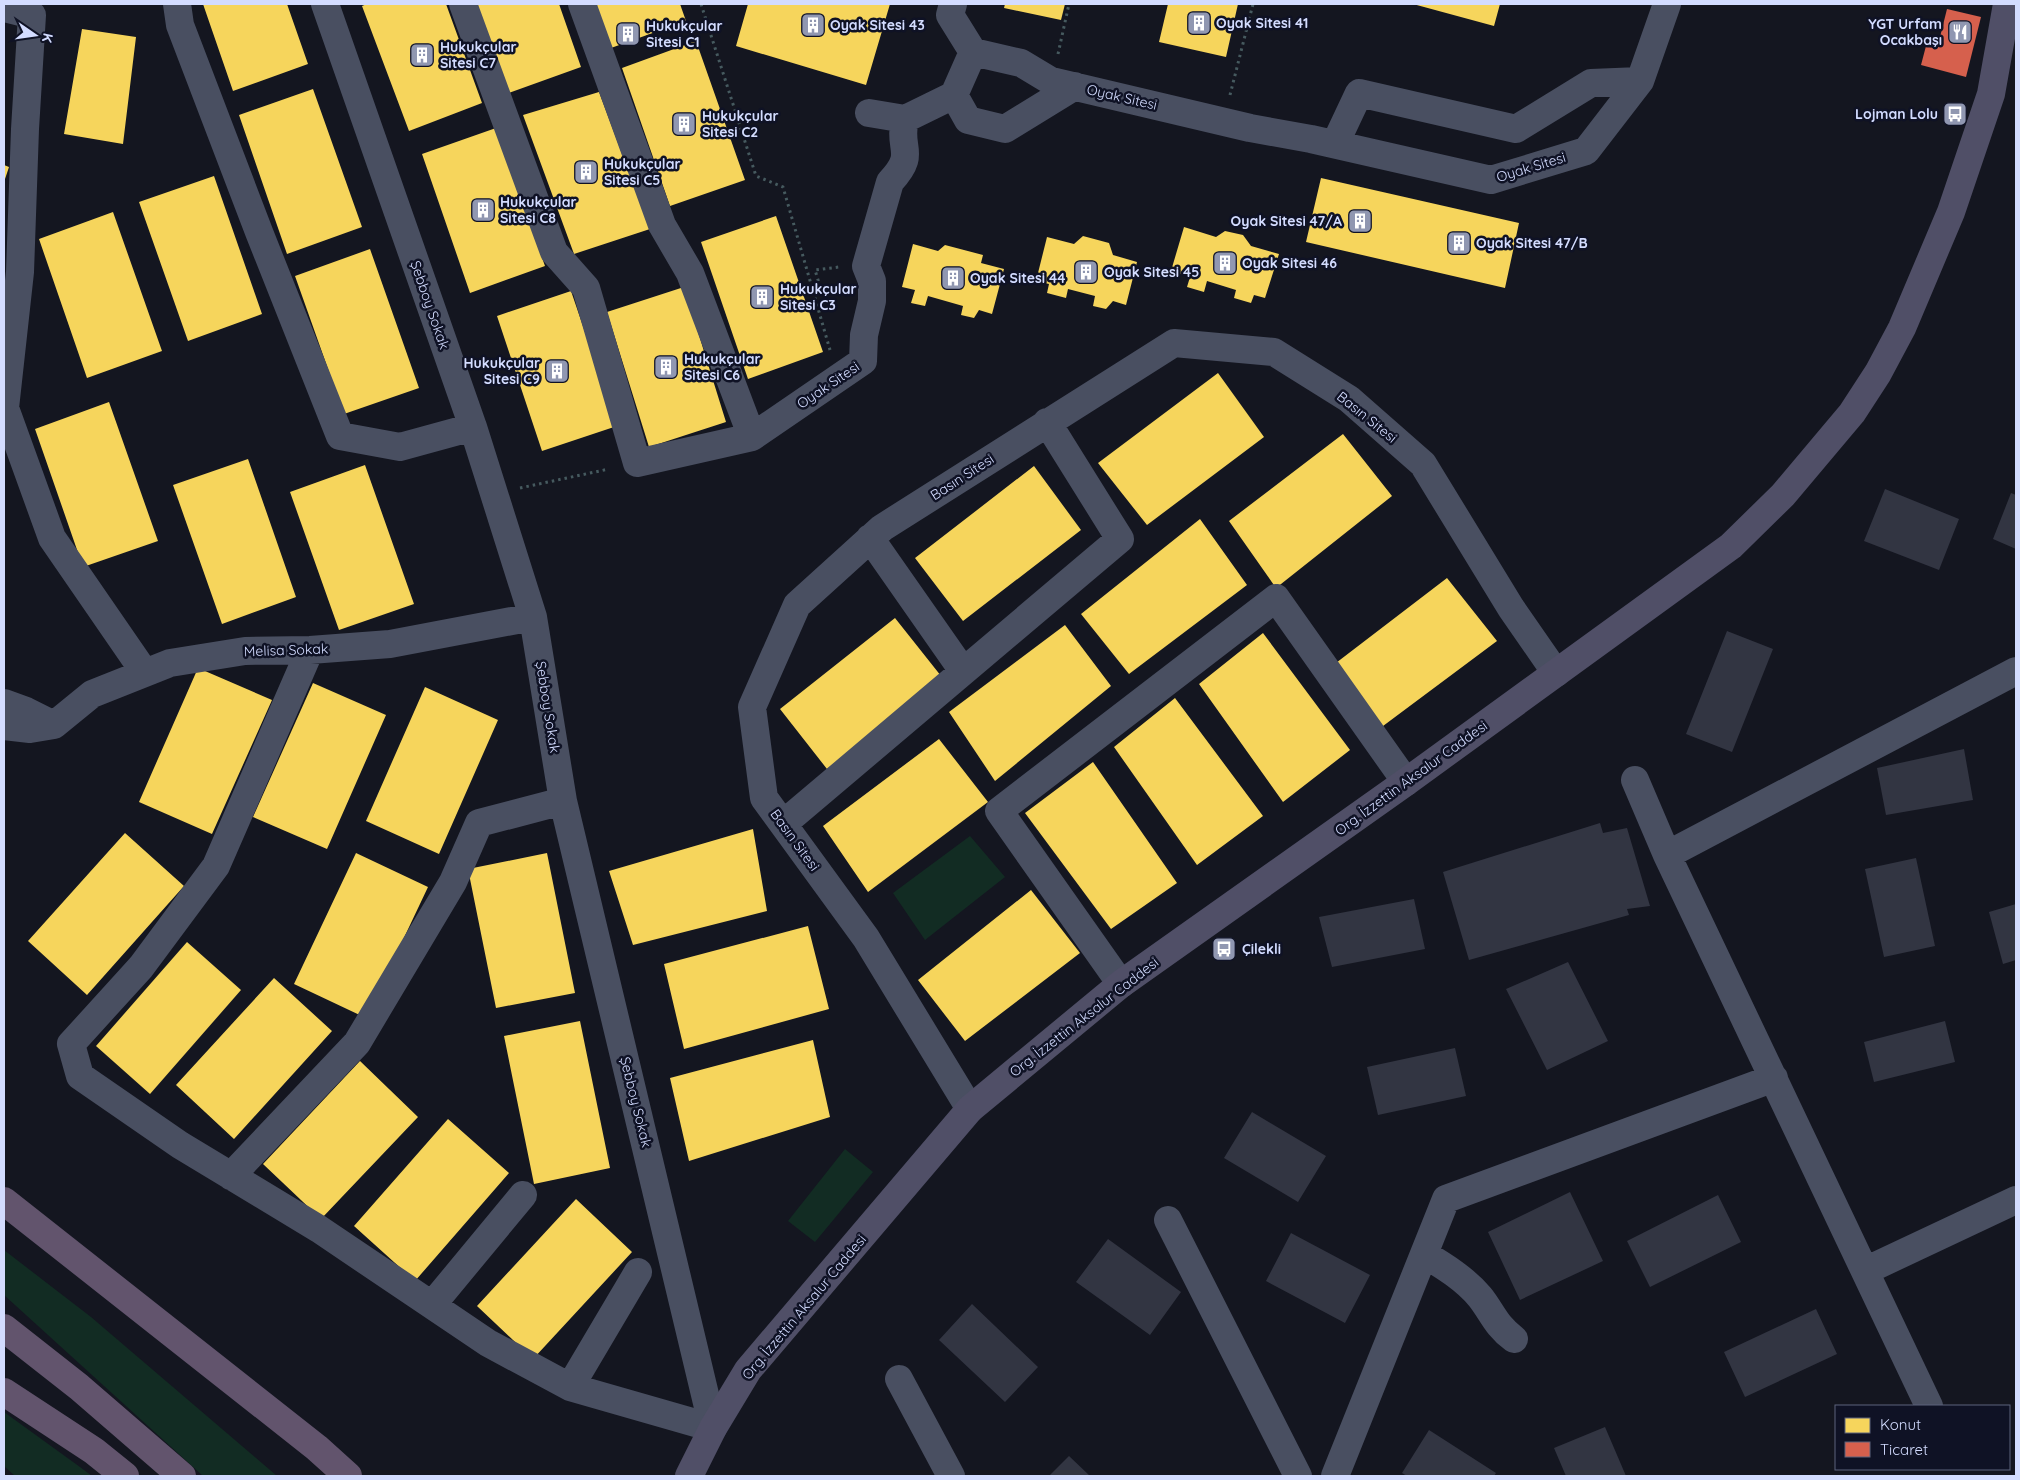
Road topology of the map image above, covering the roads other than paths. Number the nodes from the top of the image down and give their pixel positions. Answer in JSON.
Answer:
{"nodes":[{"id":1,"x":176,"y":4,"type":"edge"},
{"id":2,"x":325,"y":4,"type":"edge"},
{"id":3,"x":463,"y":4,"type":"edge"},
{"id":4,"x":582,"y":4,"type":"edge"},
{"id":5,"x":1667,"y":4,"type":"edge"},
{"id":6,"x":2007,"y":4,"type":"edge"},
{"id":7,"x":947,"y":7,"type":"edge"},
{"id":8,"x":4,"y":8,"type":"edge"},
{"id":9,"x":973,"y":52,"type":"junction"},
{"id":10,"x":1640,"y":80,"type":"junction"},
{"id":11,"x":1063,"y":84,"type":"junction"},
{"id":12,"x":954,"y":95,"type":"junction"},
{"id":13,"x":869,"y":113,"type":"dead end"},
{"id":14,"x":905,"y":120,"type":"junction"},
{"id":15,"x":1335,"y":144,"type":"junction"},
{"id":16,"x":1047,"y":422,"type":"junction"},
{"id":17,"x":473,"y":427,"type":"junction"},
{"id":18,"x":752,"y":437,"type":"junction"},
{"id":19,"x":870,"y":538,"type":"junction"},
{"id":20,"x":533,"y":617,"type":"junction"},
{"id":21,"x":310,"y":650,"type":"junction"},
{"id":22,"x":963,"y":671,"type":"junction"},
{"id":23,"x":2016,"y":671,"type":"edge"},
{"id":24,"x":145,"y":673,"type":"junction"},
{"id":25,"x":1556,"y":673,"type":"junction"},
{"id":26,"x":4,"y":703,"type":"edge"},
{"id":27,"x":54,"y":725,"type":"junction"},
{"id":28,"x":4,"y":726,"type":"edge"},
{"id":29,"x":1635,"y":780,"type":"dead end"},
{"id":30,"x":1406,"y":782,"type":"junction"},
{"id":31,"x":563,"y":801,"type":"junction"},
{"id":32,"x":783,"y":824,"type":"junction"},
{"id":33,"x":1667,"y":855,"type":"junction"},
{"id":34,"x":1121,"y":984,"type":"junction"},
{"id":35,"x":1774,"y":1078,"type":"junction"},
{"id":36,"x":970,"y":1109,"type":"junction"},
{"id":37,"x":232,"y":1176,"type":"junction"},
{"id":38,"x":523,"y":1195,"type":"dead end"},
{"id":39,"x":2016,"y":1200,"type":"edge"},
{"id":40,"x":4,"y":1202,"type":"edge"},
{"id":41,"x":1168,"y":1220,"type":"dead end"},
{"id":42,"x":1424,"y":1254,"type":"junction"},
{"id":43,"x":1865,"y":1270,"type":"junction"},
{"id":44,"x":638,"y":1272,"type":"dead end"},
{"id":45,"x":432,"y":1305,"type":"junction"},
{"id":46,"x":4,"y":1328,"type":"edge"},
{"id":47,"x":1514,"y":1338,"type":"dead end"},
{"id":48,"x":899,"y":1379,"type":"dead end"},
{"id":49,"x":570,"y":1387,"type":"junction"},
{"id":50,"x":4,"y":1392,"type":"edge"},
{"id":51,"x":1928,"y":1405,"type":"edge"},
{"id":52,"x":713,"y":1428,"type":"junction"},
{"id":53,"x":125,"y":1476,"type":"edge"},
{"id":54,"x":182,"y":1476,"type":"edge"},
{"id":55,"x":348,"y":1476,"type":"edge"},
{"id":56,"x":689,"y":1476,"type":"edge"},
{"id":57,"x":950,"y":1476,"type":"edge"},
{"id":58,"x":1298,"y":1476,"type":"edge"},
{"id":59,"x":1335,"y":1476,"type":"edge"}],
"edges":[{"from":1,"to":17,"type":"street"},
{"from":2,"to":17,"type":"street","name":"Şebboy Sokak"},
{"from":3,"to":18,"type":"street"},
{"from":4,"to":18,"type":"street"},
{"from":5,"to":10,"type":"street","name":"Oyak Sitesi"},
{"from":6,"to":25,"type":"main road","name":"Org. İzzettin Aksalur Caddesi"},
{"from":7,"to":9,"type":"street"},
{"from":8,"to":24,"type":"street"},
{"from":9,"to":11,"type":"street","name":"Oyak Sitesi"},
{"from":9,"to":12,"type":"street"},
{"from":10,"to":15,"type":"street","name":"Oyak Sitesi"},
{"from":10,"to":15,"type":"street"},
{"from":11,"to":12,"type":"street"},
{"from":11,"to":15,"type":"street","name":"Oyak Sitesi"},
{"from":12,"to":14,"type":"street"},
{"from":13,"to":14,"type":"street"},
{"from":14,"to":18,"type":"street","name":"Oyak Sitesi"},
{"from":16,"to":19,"type":"street","name":"Basın Sitesi"},
{"from":16,"to":22,"type":"street"},
{"from":16,"to":25,"type":"street","name":"Basın Sitesi"},
{"from":17,"to":20,"type":"street","name":"Şebboy Sokak"},
{"from":19,"to":22,"type":"street"},
{"from":19,"to":32,"type":"street","name":"Basın Sitesi"},
{"from":20,"to":21,"type":"street","name":"Melisa Sokak"},
{"from":20,"to":31,"type":"street","name":"Şebboy Sokak"},
{"from":21,"to":24,"type":"street","name":"Melisa Sokak"},
{"from":21,"to":37,"type":"street"},
{"from":22,"to":32,"type":"street"},
{"from":23,"to":33,"type":"street"},
{"from":24,"to":27,"type":"street","name":"Melisa Sokak"},
{"from":25,"to":30,"type":"main road","name":"Org. İzzettin Aksalur Caddesi"},
{"from":26,"to":27,"type":"street"},
{"from":27,"to":28,"type":"street"},
{"from":29,"to":33,"type":"street"},
{"from":30,"to":34,"type":"main road","name":"Org. İzzettin Aksalur Caddesi"},
{"from":30,"to":34,"type":"street"},
{"from":31,"to":37,"type":"street"},
{"from":31,"to":52,"type":"street","name":"Şebboy Sokak"},
{"from":32,"to":36,"type":"street","name":"Basın Sitesi"},
{"from":33,"to":35,"type":"street"},
{"from":34,"to":36,"type":"main road","name":"Org. İzzettin Aksalur Caddesi"},
{"from":35,"to":42,"type":"street"},
{"from":35,"to":43,"type":"street"},
{"from":36,"to":52,"type":"main road","name":"Org. İzzettin Aksalur Caddesi"},
{"from":37,"to":45,"type":"street"},
{"from":38,"to":45,"type":"street"},
{"from":39,"to":43,"type":"street"},
{"from":40,"to":55,"type":"highway"},
{"from":41,"to":58,"type":"street"},
{"from":42,"to":47,"type":"street"},
{"from":42,"to":59,"type":"street"},
{"from":43,"to":51,"type":"street"},
{"from":44,"to":49,"type":"street"},
{"from":45,"to":49,"type":"street"},
{"from":46,"to":54,"type":"highway"},
{"from":48,"to":57,"type":"street"},
{"from":49,"to":52,"type":"street"},
{"from":50,"to":53,"type":"highway"},
{"from":52,"to":56,"type":"main road","name":"Org. İzzettin Aksalur Caddesi"}]}
